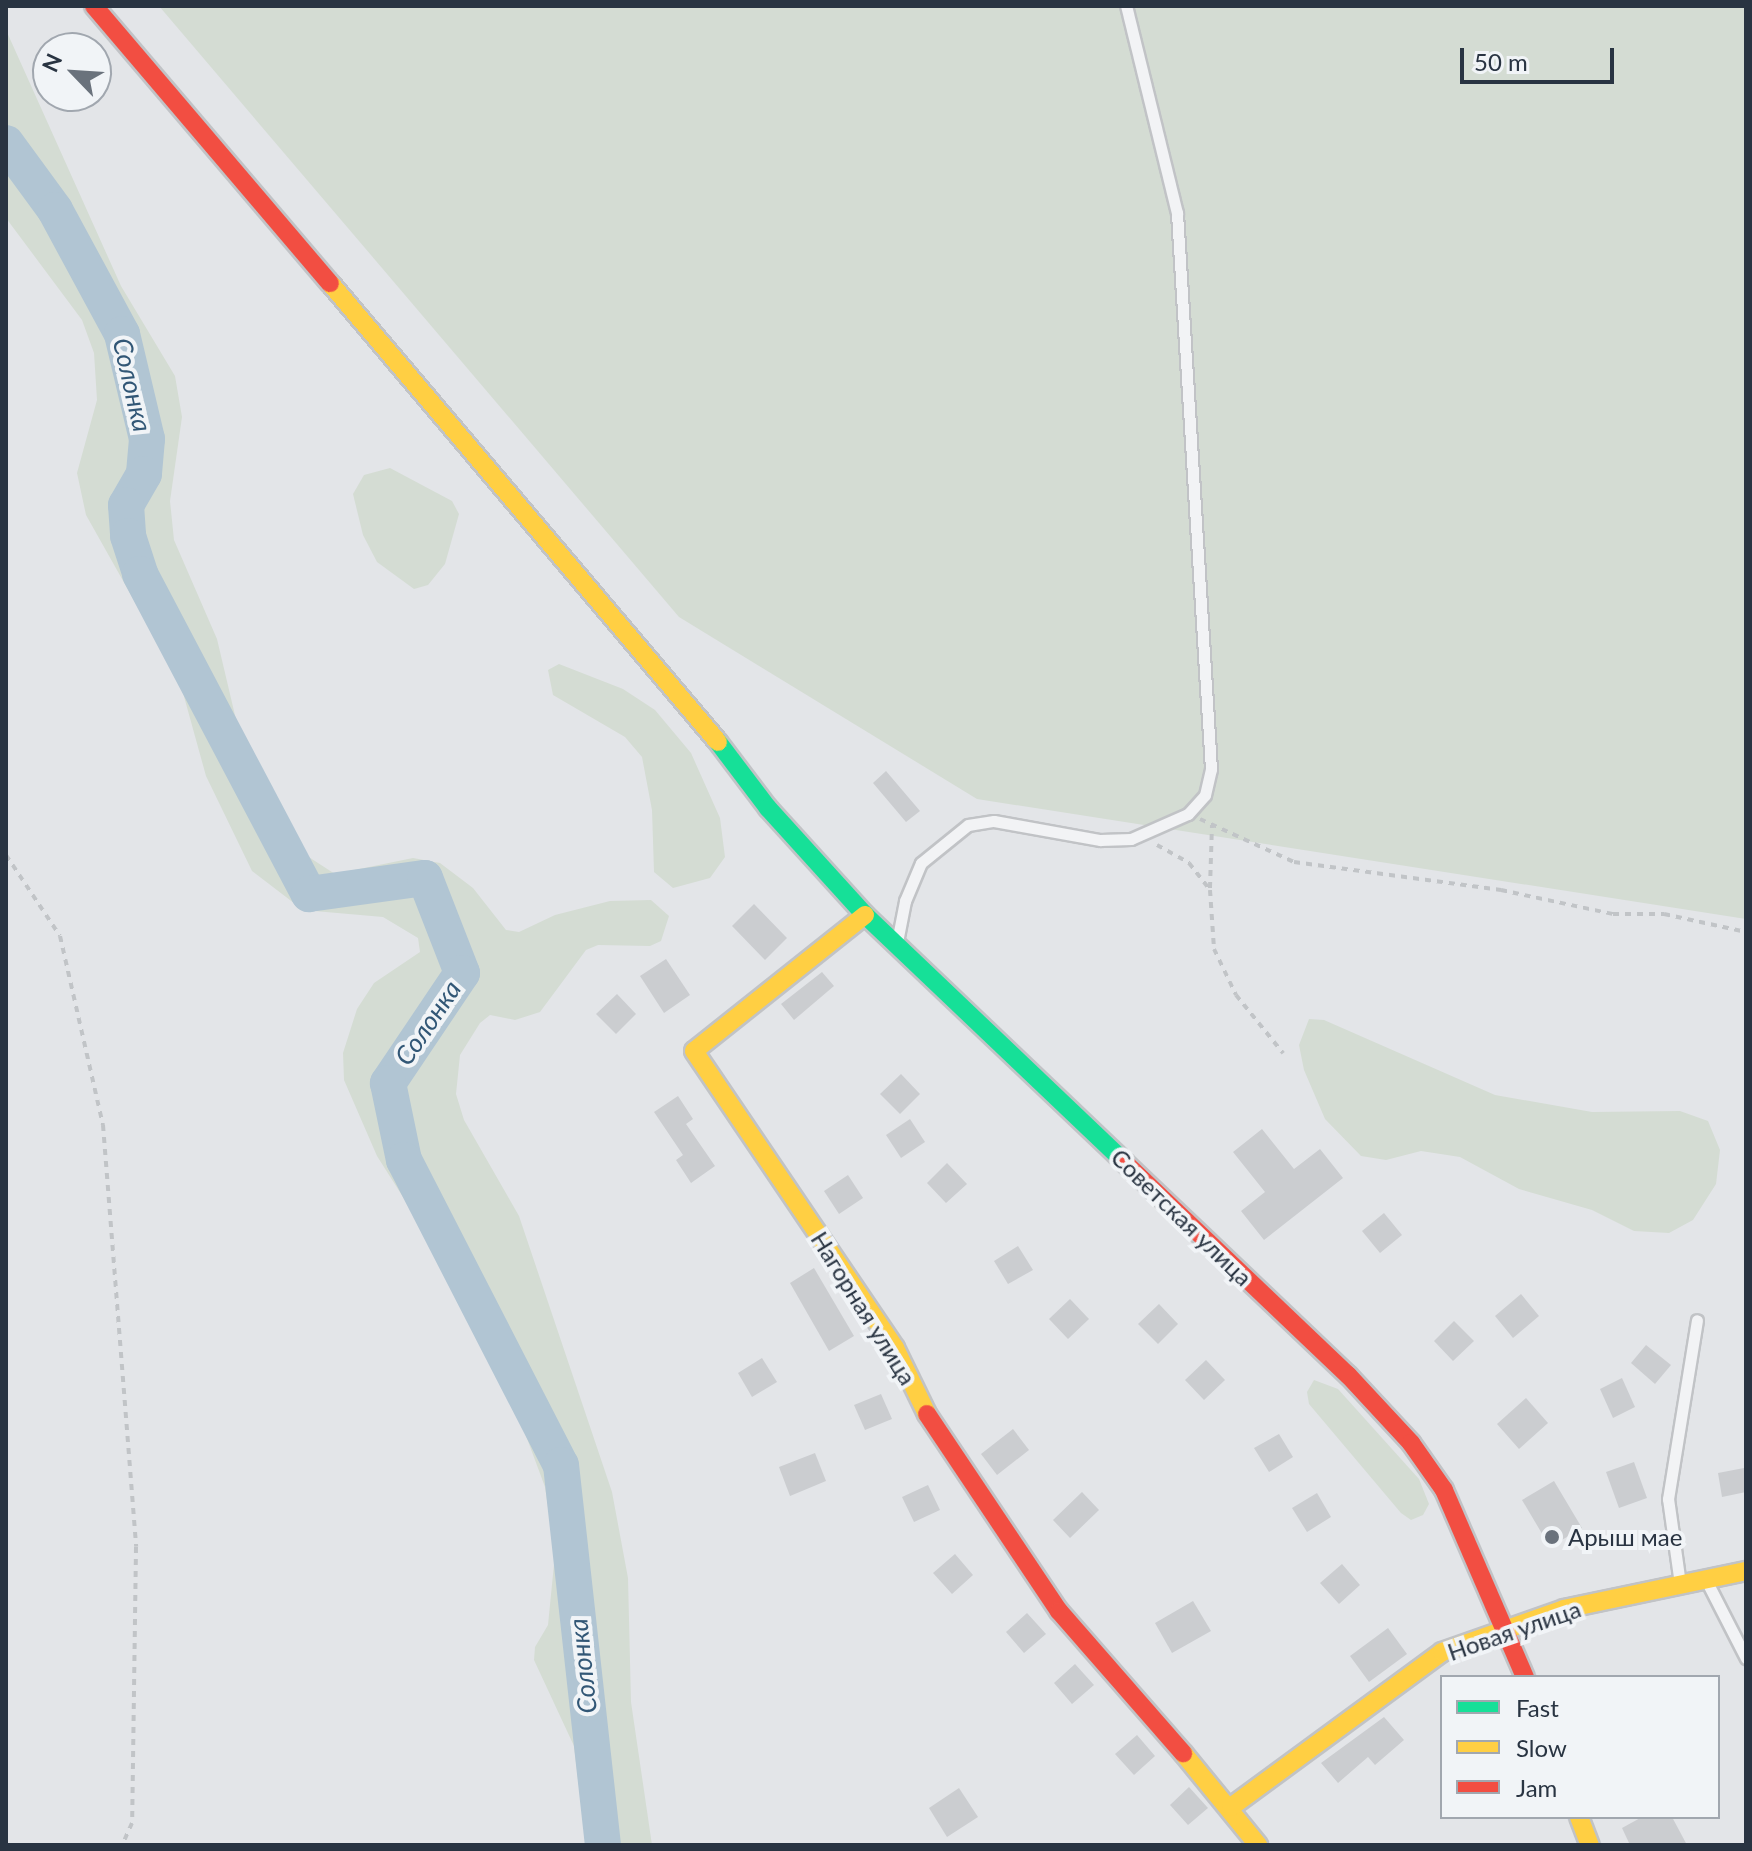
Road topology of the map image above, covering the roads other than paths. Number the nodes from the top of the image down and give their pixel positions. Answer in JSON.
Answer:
{"nodes":[{"id":1,"x":94,"y":6,"type":"edge"},
{"id":2,"x":1126,"y":6,"type":"edge"},
{"id":3,"x":865,"y":915,"type":"junction"},
{"id":4,"x":897,"y":945,"type":"junction"},
{"id":5,"x":1697,"y":1320,"type":"dead end"},
{"id":6,"x":1746,"y":1571,"type":"edge"},
{"id":7,"x":1705,"y":1580,"type":"junction"},
{"id":8,"x":1680,"y":1585,"type":"junction"},
{"id":9,"x":1507,"y":1631,"type":"junction"},
{"id":10,"x":1746,"y":1658,"type":"edge"},
{"id":11,"x":1524,"y":1675,"type":"edge"},
{"id":12,"x":1231,"y":1807,"type":"junction"},
{"id":13,"x":1580,"y":1819,"type":"edge"},
{"id":14,"x":1253,"y":1843,"type":"edge"},
{"id":15,"x":1590,"y":1845,"type":"edge"}],
"edges":[{"from":1,"to":3,"type":"main road","name":"Советская улица"},
{"from":2,"to":4,"type":"lane"},
{"from":3,"to":4,"type":"main road","name":"Советская улица"},
{"from":3,"to":12,"type":"main road","name":"Нагорная улица"},
{"from":4,"to":9,"type":"main road","name":"Советская улица"},
{"from":5,"to":8,"type":"lane"},
{"from":6,"to":7,"type":"main road","name":"Новая улица"},
{"from":7,"to":8,"type":"main road","name":"Новая улица"},
{"from":7,"to":10,"type":"lane"},
{"from":8,"to":9,"type":"main road","name":"Новая улица"},
{"from":9,"to":11,"type":"main road","name":"Советская улица"},
{"from":9,"to":12,"type":"main road","name":"Новая улица"},
{"from":12,"to":14,"type":"main road"},
{"from":13,"to":15,"type":"main road"}]}
